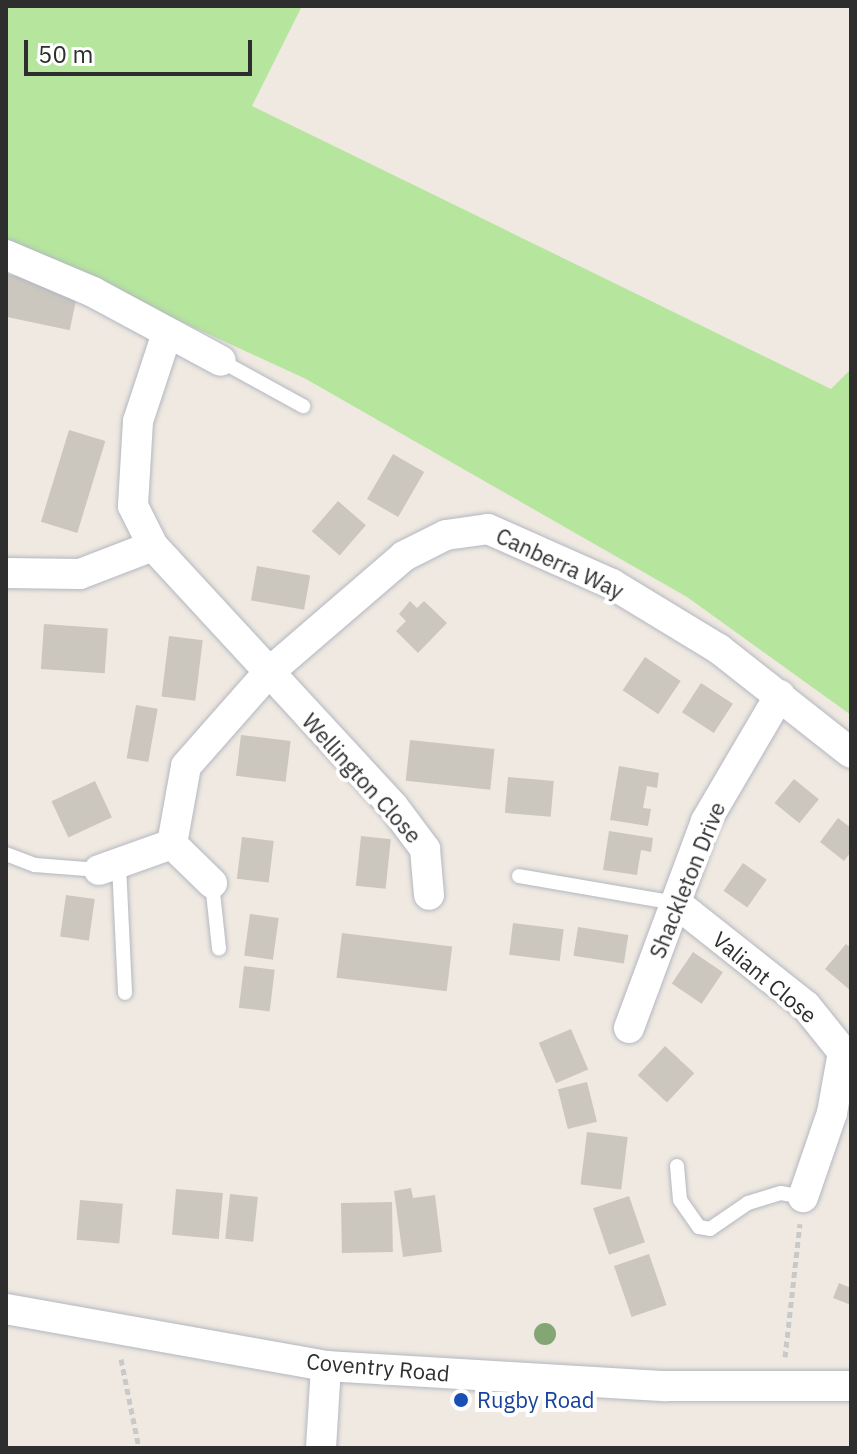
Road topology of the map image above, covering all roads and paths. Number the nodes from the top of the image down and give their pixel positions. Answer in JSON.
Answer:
{"nodes":[{"id":1,"x":6,"y":255,"type":"edge"},
{"id":2,"x":167,"y":333,"type":"junction"},
{"id":3,"x":221,"y":361,"type":"joint"},
{"id":4,"x":303,"y":406,"type":"dead end"},
{"id":5,"x":153,"y":546,"type":"junction"},
{"id":6,"x":6,"y":573,"type":"edge"},
{"id":7,"x":267,"y":674,"type":"junction"},
{"id":8,"x":780,"y":695,"type":"junction"},
{"id":9,"x":851,"y":753,"type":"edge"},
{"id":10,"x":172,"y":844,"type":"junction"},
{"id":11,"x":6,"y":854,"type":"edge"},
{"id":12,"x":109,"y":868,"type":"junction"},
{"id":13,"x":519,"y":876,"type":"dead end"},
{"id":14,"x":212,"y":883,"type":"joint"},
{"id":15,"x":429,"y":895,"type":"dead end"},
{"id":16,"x":676,"y":903,"type":"junction"},
{"id":17,"x":219,"y":949,"type":"dead end"},
{"id":18,"x":125,"y":993,"type":"dead end"},
{"id":19,"x":629,"y":1028,"type":"dead end"},
{"id":20,"x":677,"y":1166,"type":"dead end"},
{"id":21,"x":803,"y":1197,"type":"junction"},
{"id":22,"x":6,"y":1309,"type":"edge"},
{"id":23,"x":115,"y":1329,"type":"junction"},
{"id":24,"x":784,"y":1362,"type":"dead end"},
{"id":25,"x":326,"y":1366,"type":"junction"},
{"id":26,"x":851,"y":1386,"type":"edge"},
{"id":27,"x":139,"y":1448,"type":"edge"},
{"id":28,"x":321,"y":1448,"type":"edge"}],
"edges":[{"from":1,"to":2,"type":"street"},
{"from":2,"to":3,"type":"street"},
{"from":2,"to":5,"type":"street","name":"Wellington Close"},
{"from":3,"to":4,"type":"lane"},
{"from":5,"to":6,"type":"street"},
{"from":5,"to":7,"type":"street","name":"Wellington Close"},
{"from":7,"to":8,"type":"street","name":"Canberra Way"},
{"from":7,"to":10,"type":"street","name":"Canberra Way"},
{"from":7,"to":15,"type":"street","name":"Wellington Close"},
{"from":8,"to":9,"type":"street","name":"Canberra Way"},
{"from":8,"to":16,"type":"street","name":"Shackleton Drive"},
{"from":10,"to":12,"type":"street"},
{"from":10,"to":14,"type":"street"},
{"from":11,"to":12,"type":"lane"},
{"from":12,"to":18,"type":"lane"},
{"from":13,"to":16,"type":"lane"},
{"from":14,"to":17,"type":"lane"},
{"from":16,"to":19,"type":"street","name":"Shackleton Drive"},
{"from":16,"to":21,"type":"street","name":"Valiant Close"},
{"from":20,"to":21,"type":"lane"},
{"from":21,"to":24,"type":"path"},
{"from":22,"to":23,"type":"street","name":"Coventry Road"},
{"from":23,"to":25,"type":"street","name":"Coventry Road"},
{"from":23,"to":27,"type":"path"},
{"from":25,"to":26,"type":"street","name":"Coventry Road"},
{"from":25,"to":28,"type":"street"}]}
